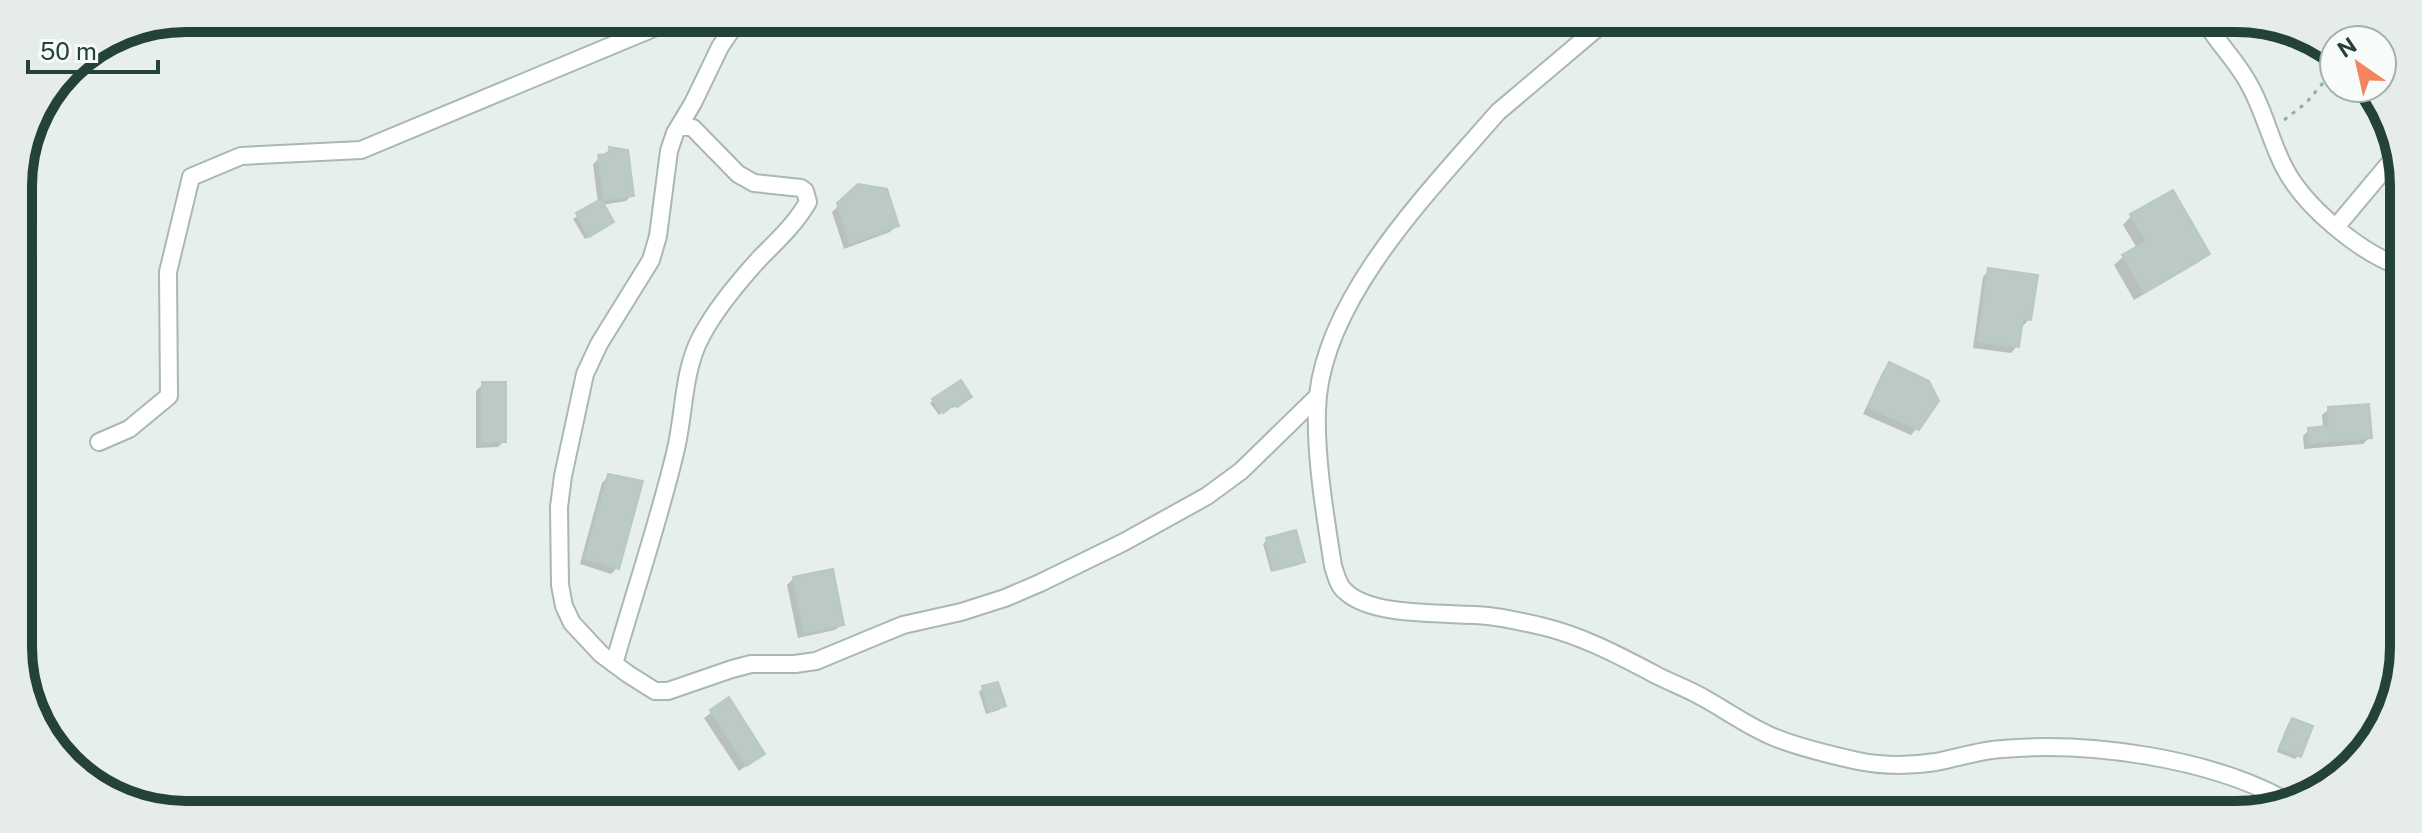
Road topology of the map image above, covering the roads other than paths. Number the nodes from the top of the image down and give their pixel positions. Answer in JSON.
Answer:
{"nodes":[{"id":1,"x":644,"y":32,"type":"edge"},
{"id":2,"x":730,"y":32,"type":"edge"},
{"id":3,"x":1593,"y":32,"type":"edge"},
{"id":4,"x":2212,"y":32,"type":"edge"},
{"id":5,"x":680,"y":125,"type":"junction"},
{"id":6,"x":2388,"y":165,"type":"edge"},
{"id":7,"x":2336,"y":227,"type":"junction"},
{"id":8,"x":2390,"y":262,"type":"edge"},
{"id":9,"x":1318,"y":396,"type":"junction"},
{"id":10,"x":99,"y":442,"type":"dead end"},
{"id":11,"x":614,"y":664,"type":"junction"},
{"id":12,"x":2276,"y":796,"type":"edge"}],
"edges":[{"from":1,"to":10,"type":"street"},
{"from":2,"to":5,"type":"street"},
{"from":3,"to":9,"type":"street"},
{"from":4,"to":7,"type":"street"},
{"from":5,"to":11,"type":"street"},
{"from":5,"to":11,"type":"street"},
{"from":6,"to":7,"type":"street"},
{"from":7,"to":8,"type":"street"},
{"from":9,"to":11,"type":"street"},
{"from":9,"to":12,"type":"street"}]}
